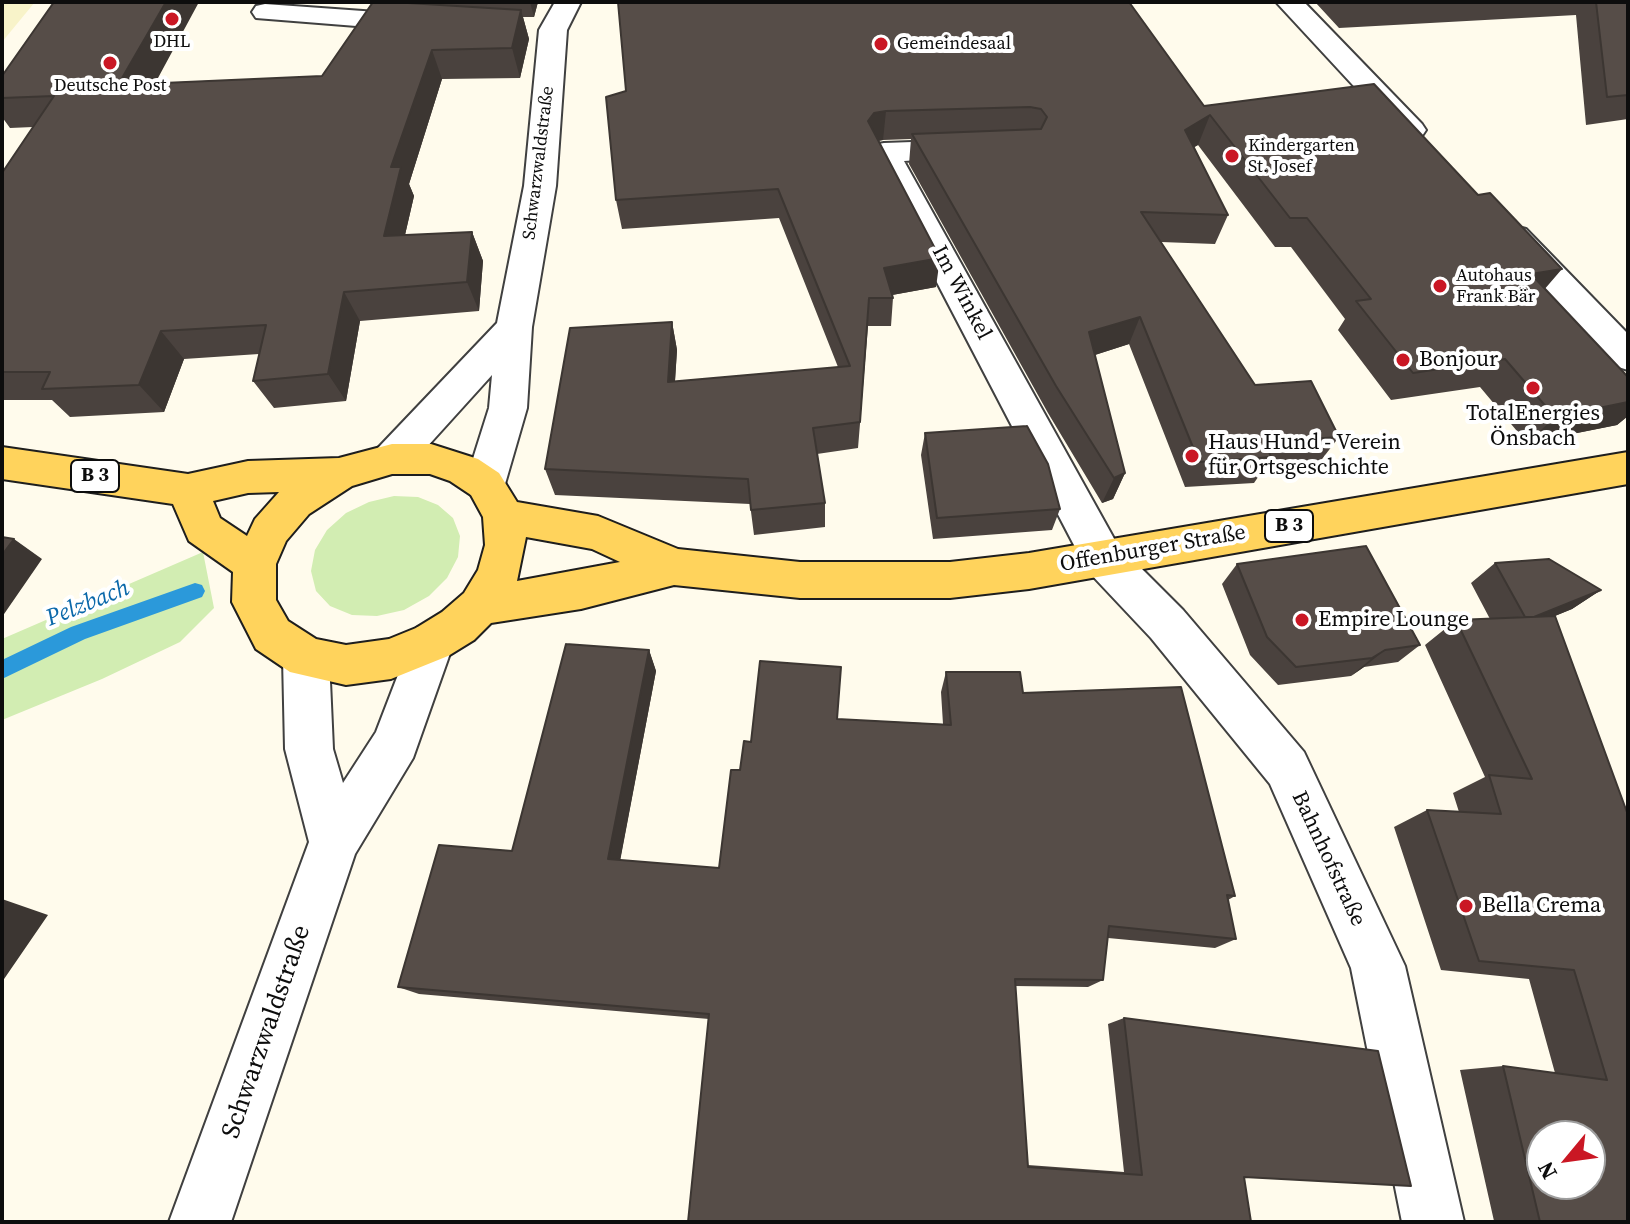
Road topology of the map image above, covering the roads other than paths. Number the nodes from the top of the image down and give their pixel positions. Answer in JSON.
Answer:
{"nodes":[{"id":1,"x":568,"y":2,"type":"edge"},
{"id":2,"x":1289,"y":2,"type":"edge"},
{"id":3,"x":265,"y":12,"type":"dead end"},
{"id":4,"x":447,"y":25,"type":"edge"},
{"id":5,"x":1008,"y":148,"type":"edge"},
{"id":6,"x":1431,"y":151,"type":"edge"},
{"id":7,"x":1491,"y":214,"type":"edge"},
{"id":8,"x":514,"y":327,"type":"junction"},
{"id":9,"x":1628,"y":357,"type":"edge"},
{"id":10,"x":392,"y":459,"type":"junction"},
{"id":11,"x":2,"y":463,"type":"edge"},
{"id":12,"x":1628,"y":468,"type":"edge"},
{"id":13,"x":339,"y":474,"type":"junction"},
{"id":14,"x":188,"y":490,"type":"junction"},
{"id":15,"x":494,"y":500,"type":"junction"},
{"id":16,"x":1102,"y":557,"type":"junction"},
{"id":17,"x":255,"y":564,"type":"junction"},
{"id":18,"x":674,"y":567,"type":"junction"},
{"id":19,"x":479,"y":606,"type":"junction"},
{"id":20,"x":432,"y":642,"type":"junction"},
{"id":21,"x":306,"y":658,"type":"junction"},
{"id":22,"x":334,"y":842,"type":"junction"},
{"id":23,"x":200,"y":1222,"type":"edge"},
{"id":24,"x":1433,"y":1222,"type":"edge"}],
"edges":[{"from":1,"to":8,"type":"street","name":"Schwarzwaldstraße"},
{"from":2,"to":6,"type":"street"},
{"from":3,"to":4,"type":"street"},
{"from":5,"to":16,"type":"street","name":"Im Winkel"},
{"from":7,"to":9,"type":"street"},
{"from":8,"to":10,"type":"street"},
{"from":8,"to":15,"type":"street","name":"Schwarzwaldstraße"},
{"from":10,"to":13,"type":"main road","name":"Offenburger Straße","number":"B 3"},
{"from":10,"to":15,"type":"main road","name":"Offenburger Straße","number":"B 3"},
{"from":11,"to":14,"type":"main road","name":"Offenburger Straße","number":"B 3"},
{"from":12,"to":16,"type":"main road","name":"Offenburger Straße","number":"B 3"},
{"from":13,"to":14,"type":"main road","name":"Offenburger Straße","number":"B 3"},
{"from":13,"to":17,"type":"main road","name":"Offenburger Straße"},
{"from":14,"to":17,"type":"main road"},
{"from":15,"to":18,"type":"main road","name":"Offenburger Straße","number":"B 3"},
{"from":15,"to":19,"type":"main road","name":"Offenburger Straße"},
{"from":16,"to":18,"type":"main road","name":"Offenburger Straße","number":"B 3"},
{"from":16,"to":24,"type":"street","name":"Bahnhofstraße"},
{"from":17,"to":21,"type":"main road","name":"Offenburger Straße"},
{"from":18,"to":19,"type":"main road","name":"Offenburger Straße","number":"B 3"},
{"from":19,"to":20,"type":"main road","name":"Offenburger Straße"},
{"from":20,"to":21,"type":"main road","name":"Offenburger Straße"},
{"from":20,"to":22,"type":"street","name":"Schwarzwaldstraße"},
{"from":21,"to":22,"type":"street"},
{"from":22,"to":23,"type":"street","name":"Schwarzwaldstraße"}]}
